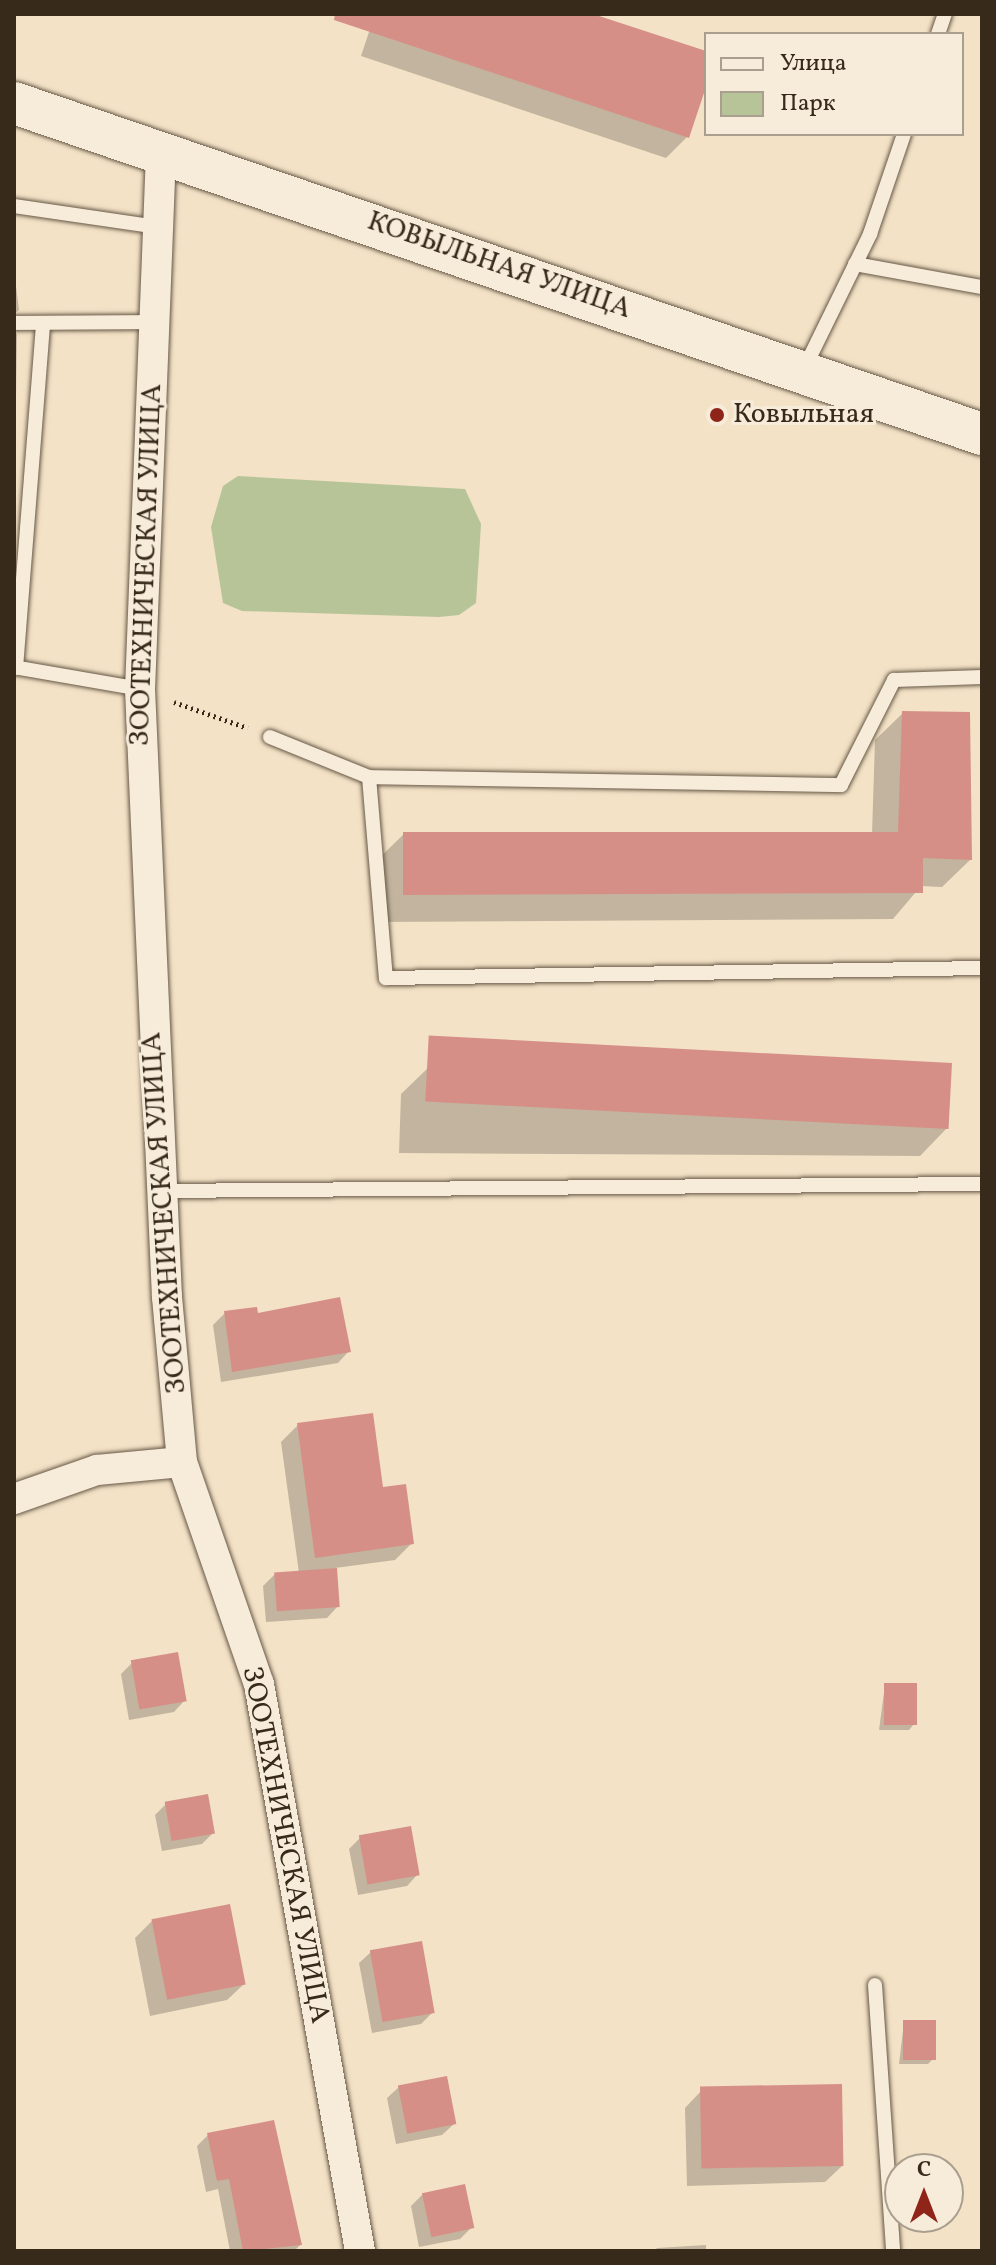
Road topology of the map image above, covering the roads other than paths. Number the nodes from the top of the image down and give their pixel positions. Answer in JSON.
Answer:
{"nodes":[{"id":1,"x":14,"y":103,"type":"edge"},
{"id":2,"x":903,"y":136,"type":"edge"},
{"id":3,"x":161,"y":153,"type":"junction"},
{"id":4,"x":14,"y":206,"type":"edge"},
{"id":5,"x":158,"y":227,"type":"junction"},
{"id":6,"x":855,"y":264,"type":"junction"},
{"id":7,"x":982,"y":287,"type":"edge"},
{"id":8,"x":155,"y":322,"type":"junction"},
{"id":9,"x":14,"y":323,"type":"edge"},
{"id":10,"x":43,"y":323,"type":"junction"},
{"id":11,"x":802,"y":371,"type":"junction"},
{"id":12,"x":982,"y":434,"type":"edge"},
{"id":13,"x":15,"y":668,"type":"edge"},
{"id":14,"x":982,"y":677,"type":"edge"},
{"id":15,"x":140,"y":689,"type":"junction"},
{"id":16,"x":270,"y":737,"type":"road end"},
{"id":17,"x":369,"y":777,"type":"junction"},
{"id":18,"x":982,"y":968,"type":"edge"},
{"id":19,"x":982,"y":1184,"type":"edge"},
{"id":20,"x":159,"y":1191,"type":"junction"},
{"id":21,"x":182,"y":1462,"type":"junction"},
{"id":22,"x":14,"y":1499,"type":"edge"},
{"id":23,"x":875,"y":1985,"type":"dead end"},
{"id":24,"x":360,"y":2251,"type":"edge"},
{"id":25,"x":893,"y":2251,"type":"edge"}],
"edges":[{"from":1,"to":3,"type":"main road","name":"КОВЫЛЬНАЯ УЛИЦА"},
{"from":2,"to":6,"type":"lane"},
{"from":3,"to":5,"type":"street","name":"ЗООТЕХНИЧЕСКАЯ УЛИЦА"},
{"from":3,"to":11,"type":"main road","name":"КОВЫЛЬНАЯ УЛИЦА"},
{"from":4,"to":5,"type":"lane"},
{"from":5,"to":8,"type":"street","name":"ЗООТЕХНИЧЕСКАЯ УЛИЦА"},
{"from":6,"to":7,"type":"lane"},
{"from":6,"to":11,"type":"lane"},
{"from":8,"to":10,"type":"lane"},
{"from":8,"to":15,"type":"street","name":"ЗООТЕХНИЧЕСКАЯ УЛИЦА"},
{"from":9,"to":10,"type":"lane"},
{"from":10,"to":13,"type":"lane"},
{"from":11,"to":12,"type":"main road","name":"КОВЫЛЬНАЯ УЛИЦА"},
{"from":13,"to":15,"type":"lane"},
{"from":14,"to":17,"type":"lane"},
{"from":15,"to":20,"type":"street","name":"ЗООТЕХНИЧЕСКАЯ УЛИЦА"},
{"from":16,"to":17,"type":"lane"},
{"from":17,"to":18,"type":"lane"},
{"from":19,"to":20,"type":"lane"},
{"from":20,"to":21,"type":"street","name":"ЗООТЕХНИЧЕСКАЯ УЛИЦА"},
{"from":21,"to":22,"type":"street"},
{"from":21,"to":24,"type":"street","name":"ЗООТЕХНИЧЕСКАЯ УЛИЦА"},
{"from":23,"to":25,"type":"lane"}]}
